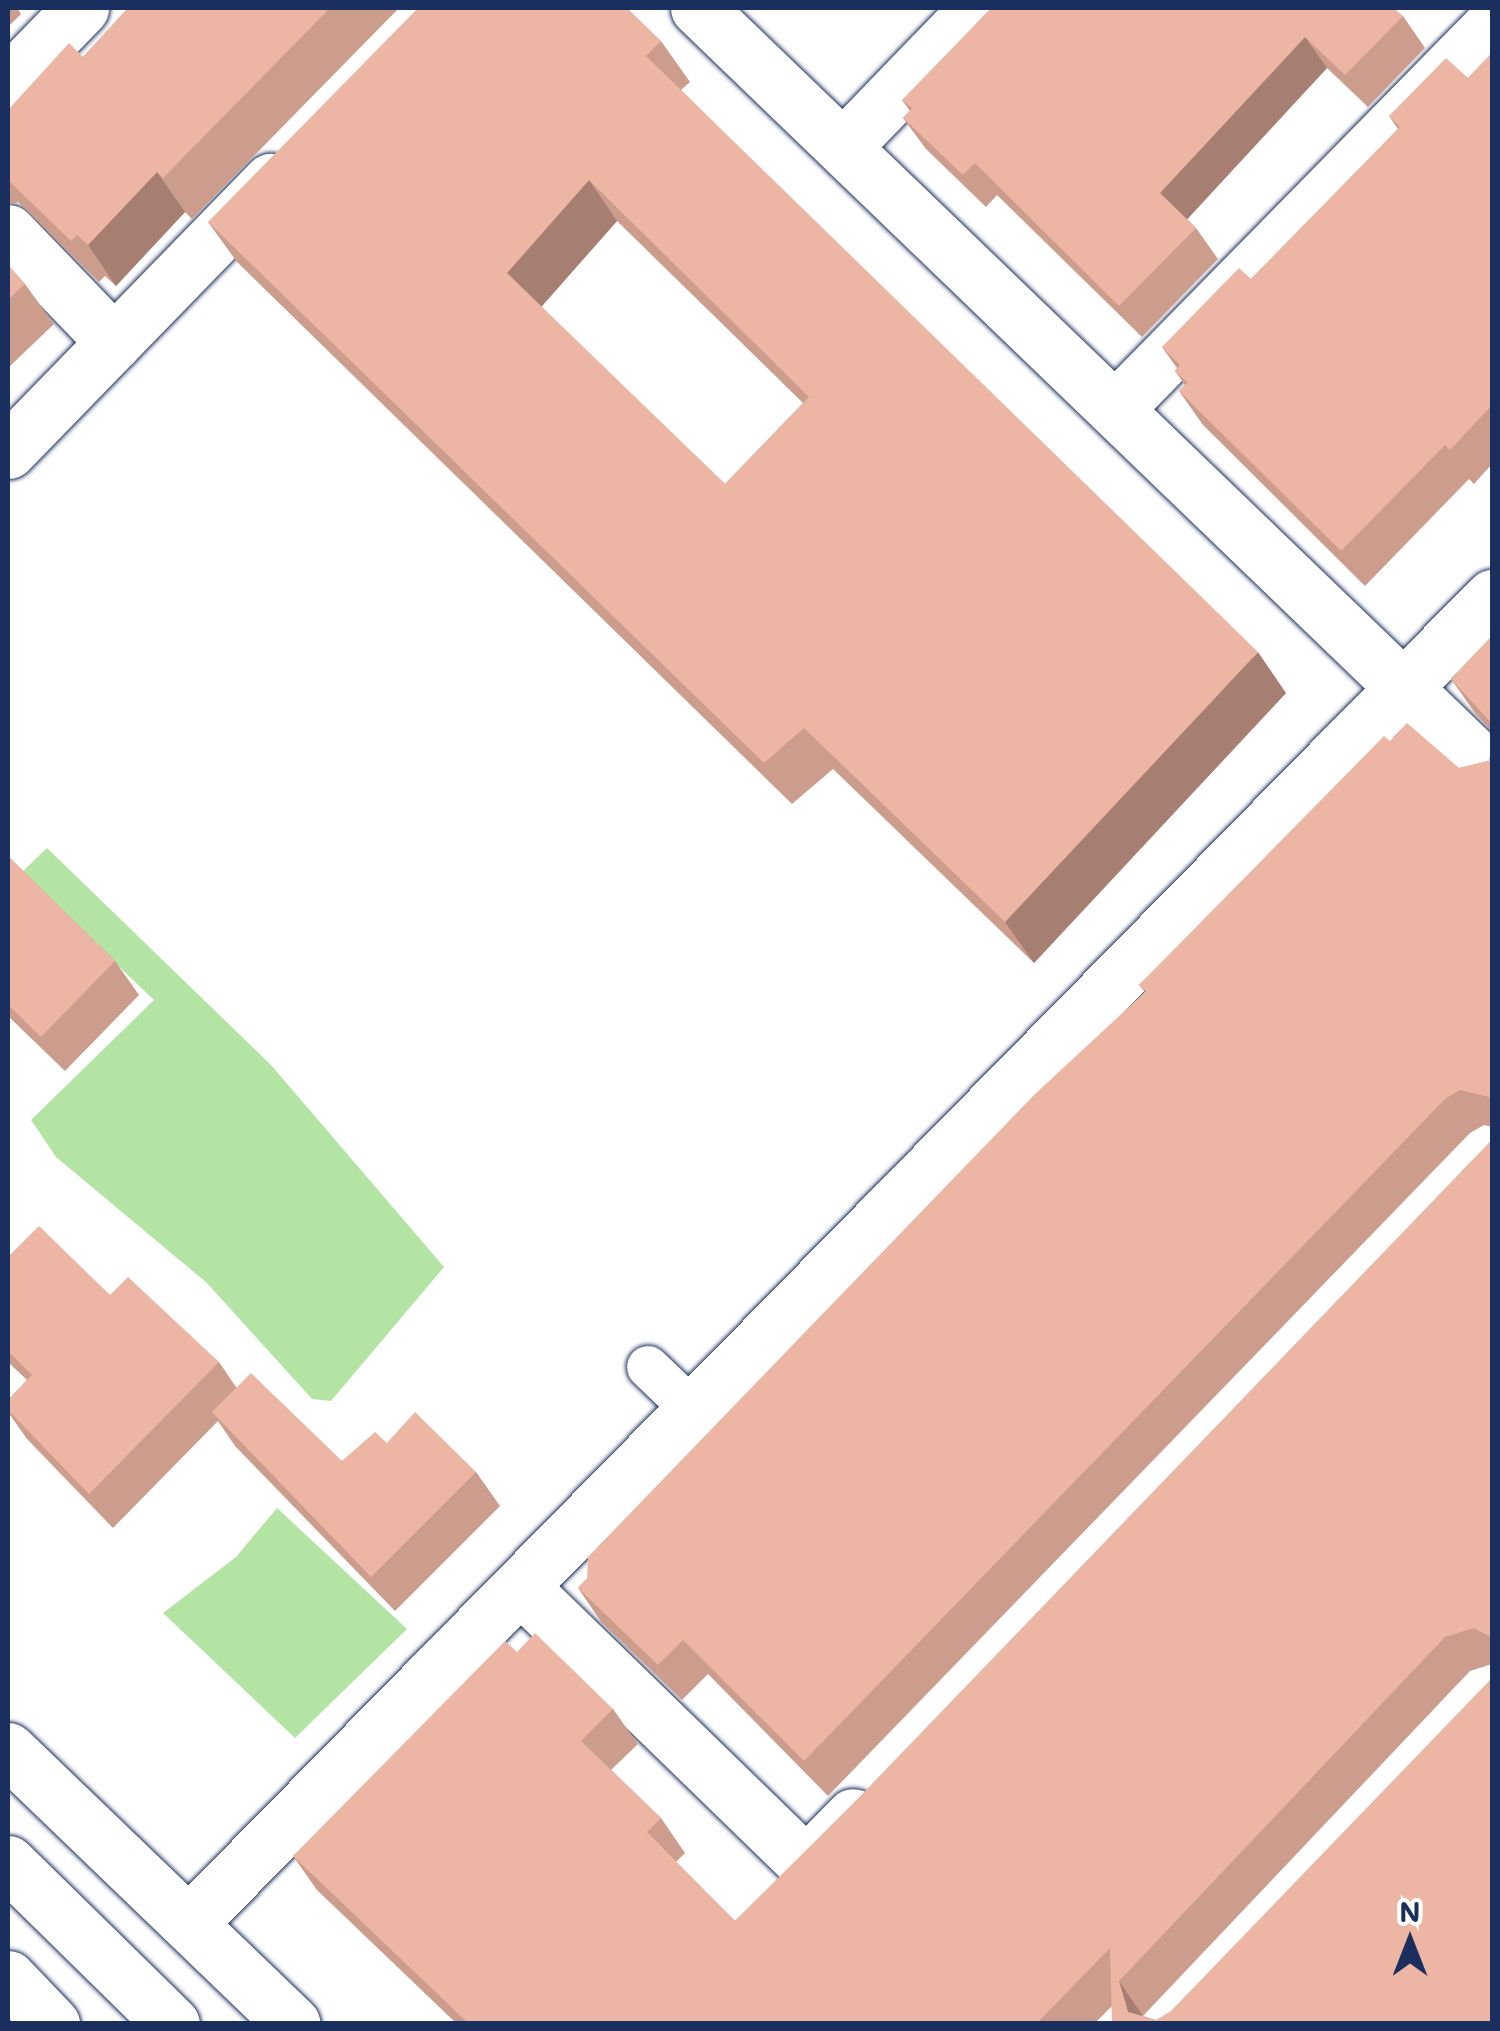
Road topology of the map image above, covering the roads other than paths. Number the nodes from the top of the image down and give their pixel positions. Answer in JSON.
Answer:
{"nodes":[{"id":1,"x":81,"y":8,"type":"edge"},
{"id":2,"x":698,"y":8,"type":"edge"},
{"id":3,"x":977,"y":8,"type":"edge"},
{"id":4,"x":1492,"y":25,"type":"edge"},
{"id":5,"x":8,"y":83,"type":"edge"},
{"id":6,"x":842,"y":147,"type":"junction"},
{"id":7,"x":302,"y":150,"type":"edge"},
{"id":8,"x":8,"y":232,"type":"edge"},
{"id":9,"x":114,"y":342,"type":"junction"},
{"id":10,"x":1114,"y":409,"type":"junction"},
{"id":11,"x":8,"y":451,"type":"edge"},
{"id":12,"x":1492,"y":597,"type":"edge"},
{"id":13,"x":1405,"y":686,"type":"junction"},
{"id":14,"x":1492,"y":772,"type":"edge"},
{"id":15,"x":648,"y":1367,"type":"dead end"},
{"id":16,"x":694,"y":1411,"type":"junction"},
{"id":17,"x":522,"y":1588,"type":"junction"},
{"id":18,"x":8,"y":1750,"type":"edge"},
{"id":19,"x":889,"y":1779,"type":"edge"},
{"id":20,"x":8,"y":1864,"type":"edge"},
{"id":21,"x":189,"y":1922,"type":"junction"},
{"id":22,"x":8,"y":1978,"type":"edge"},
{"id":23,"x":52,"y":2024,"type":"edge"},
{"id":24,"x":172,"y":2024,"type":"edge"},
{"id":25,"x":293,"y":2024,"type":"edge"}],
"edges":[{"from":1,"to":5,"type":"street"},
{"from":2,"to":6,"type":"street"},
{"from":3,"to":6,"type":"street"},
{"from":4,"to":10,"type":"street"},
{"from":6,"to":10,"type":"street"},
{"from":7,"to":9,"type":"street"},
{"from":8,"to":9,"type":"street"},
{"from":9,"to":11,"type":"street"},
{"from":10,"to":13,"type":"street"},
{"from":12,"to":13,"type":"street"},
{"from":13,"to":14,"type":"street"},
{"from":13,"to":16,"type":"street"},
{"from":15,"to":16,"type":"lane"},
{"from":16,"to":17,"type":"street"},
{"from":17,"to":19,"type":"street"},
{"from":17,"to":21,"type":"street"},
{"from":18,"to":21,"type":"street"},
{"from":20,"to":24,"type":"street"},
{"from":21,"to":25,"type":"street"},
{"from":22,"to":23,"type":"street"}]}
